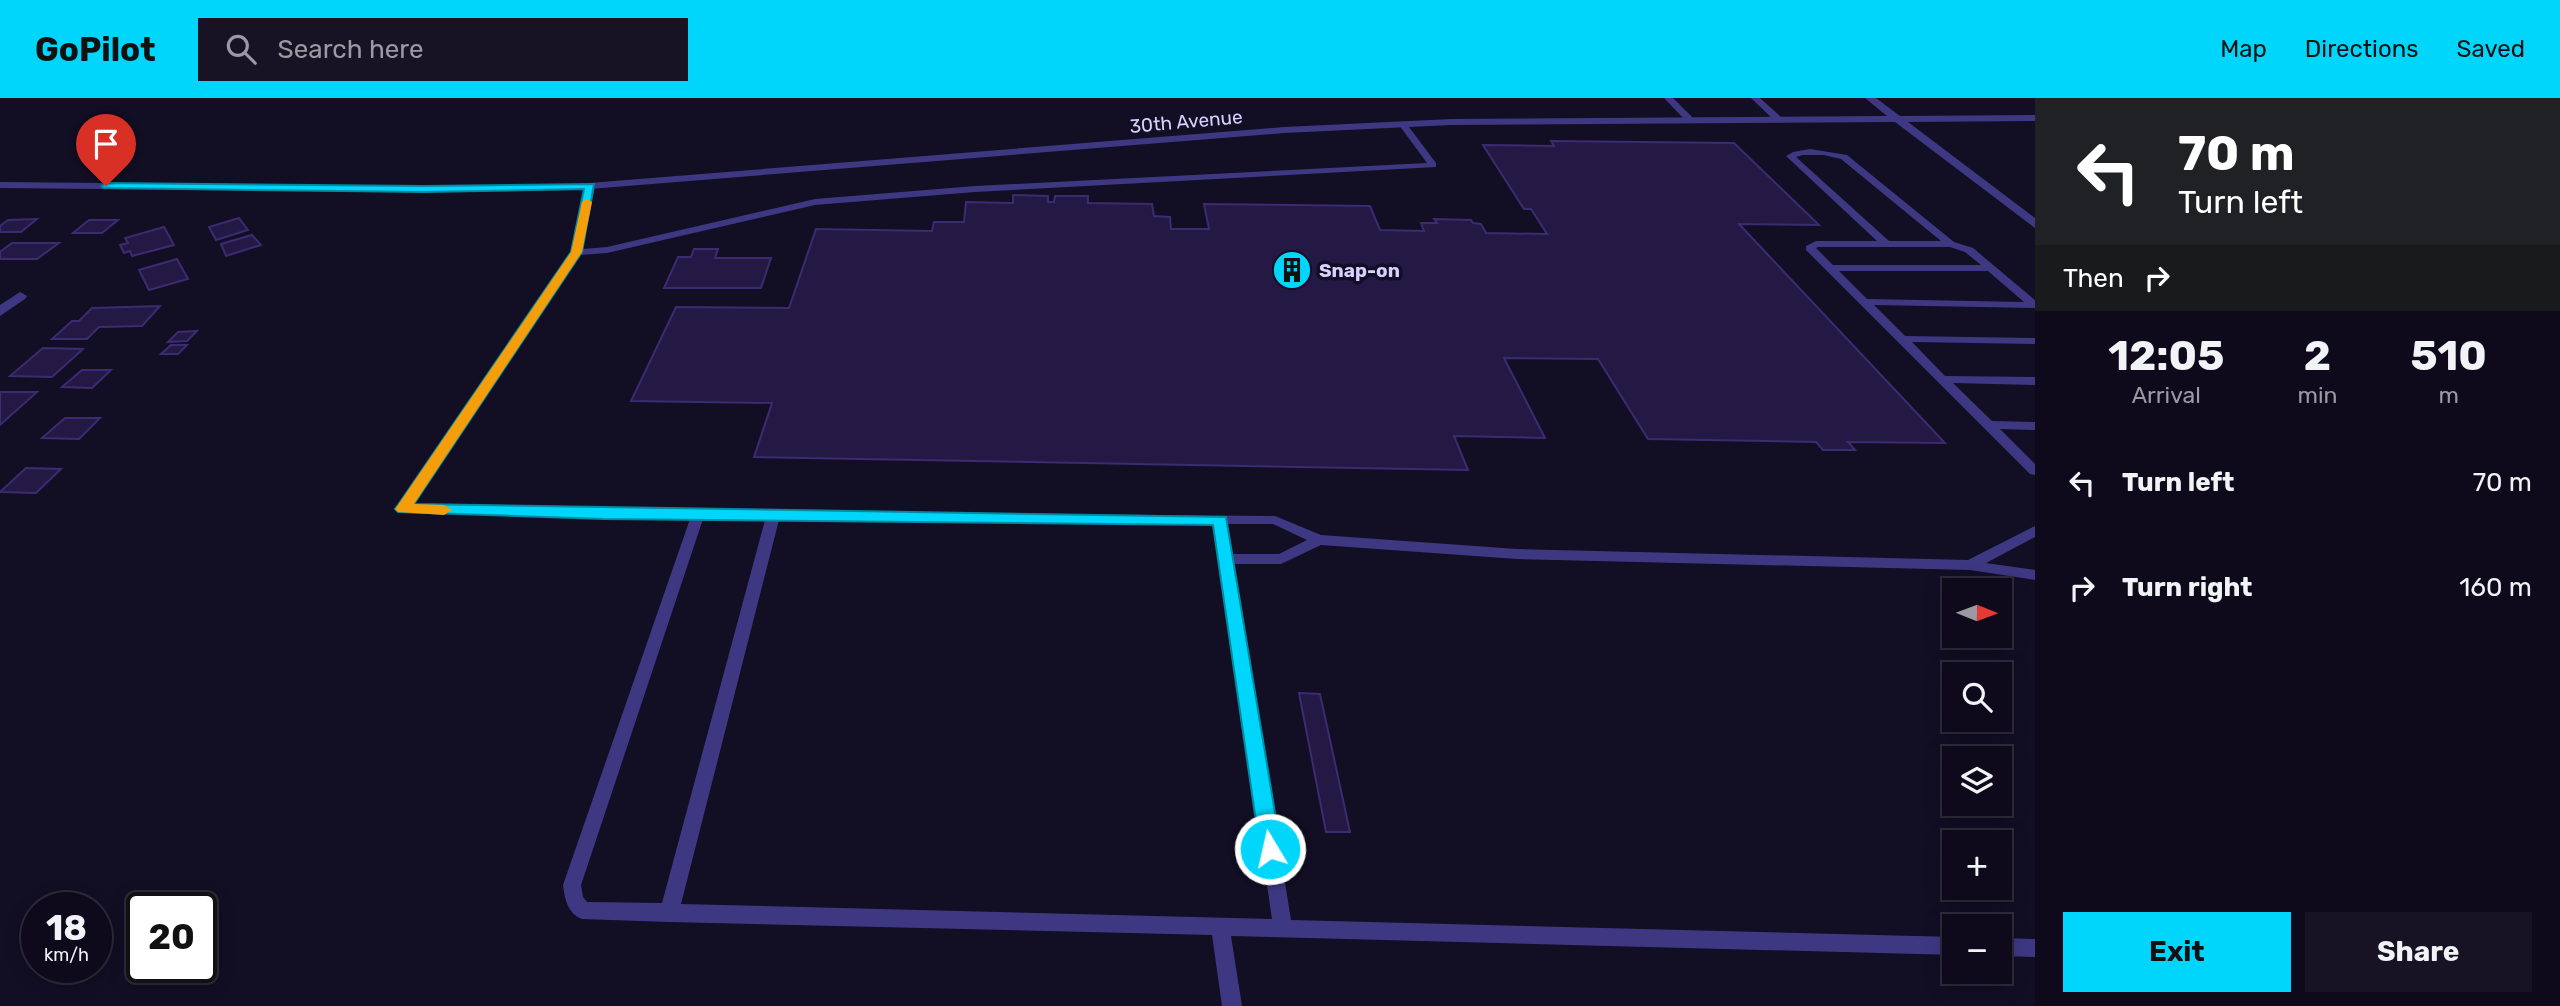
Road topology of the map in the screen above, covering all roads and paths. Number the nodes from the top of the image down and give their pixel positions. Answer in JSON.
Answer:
{"nodes":[{"id":1,"x":1668,"y":98,"type":"edge"},
{"id":2,"x":1755,"y":98,"type":"edge"},
{"id":3,"x":1870,"y":98,"type":"edge"},
{"id":4,"x":1896,"y":118,"type":"junction"},
{"id":5,"x":2035,"y":118,"type":"edge"},
{"id":6,"x":1689,"y":119,"type":"junction"},
{"id":7,"x":1778,"y":119,"type":"junction"},
{"id":8,"x":1403,"y":125,"type":"junction"},
{"id":9,"x":0,"y":185,"type":"edge"},
{"id":10,"x":590,"y":186,"type":"junction"},
{"id":11,"x":2035,"y":224,"type":"edge"},
{"id":12,"x":1886,"y":244,"type":"junction"},
{"id":13,"x":1951,"y":244,"type":"junction"},
{"id":14,"x":577,"y":252,"type":"junction"},
{"id":15,"x":1830,"y":268,"type":"junction"},
{"id":16,"x":1990,"y":268,"type":"junction"},
{"id":17,"x":0,"y":296,"type":"edge"},
{"id":18,"x":1864,"y":302,"type":"junction"},
{"id":19,"x":2035,"y":305,"type":"edge"},
{"id":20,"x":0,"y":312,"type":"edge"},
{"id":21,"x":1902,"y":339,"type":"junction"},
{"id":22,"x":2035,"y":341,"type":"edge"},
{"id":23,"x":1942,"y":379,"type":"junction"},
{"id":24,"x":2035,"y":381,"type":"edge"},
{"id":25,"x":1989,"y":425,"type":"junction"},
{"id":26,"x":2035,"y":426,"type":"edge"},
{"id":27,"x":2035,"y":470,"type":"edge"},
{"id":28,"x":698,"y":515,"type":"junction"},
{"id":29,"x":773,"y":516,"type":"junction"},
{"id":30,"x":1220,"y":520,"type":"junction"},
{"id":31,"x":2035,"y":531,"type":"edge"},
{"id":32,"x":1320,"y":540,"type":"junction"},
{"id":33,"x":1226,"y":559,"type":"junction"},
{"id":34,"x":1970,"y":565,"type":"junction"},
{"id":35,"x":2035,"y":575,"type":"edge"},
{"id":36,"x":669,"y":913,"type":"junction"},
{"id":37,"x":1220,"y":927,"type":"junction"},
{"id":38,"x":1283,"y":928,"type":"junction"},
{"id":39,"x":1942,"y":946,"type":"edge"},
{"id":40,"x":2012,"y":947,"type":"edge"},
{"id":41,"x":2035,"y":948,"type":"edge"},
{"id":42,"x":1232,"y":1006,"type":"edge"}],
"edges":[{"from":1,"to":6,"type":"lane"},
{"from":2,"to":7,"type":"lane"},
{"from":3,"to":4,"type":"street"},
{"from":4,"to":5,"type":"street","name":"30th Avenue"},
{"from":4,"to":7,"type":"street","name":"30th Avenue"},
{"from":4,"to":11,"type":"street"},
{"from":6,"to":7,"type":"street","name":"30th Avenue"},
{"from":6,"to":8,"type":"street","name":"30th Avenue"},
{"from":8,"to":10,"type":"street","name":"30th Avenue"},
{"from":8,"to":14,"type":"lane"},
{"from":9,"to":10,"type":"street","name":"30th Avenue"},
{"from":10,"to":14,"type":"lane"},
{"from":12,"to":13,"type":"lane"},
{"from":12,"to":13,"type":"lane"},
{"from":12,"to":15,"type":"lane"},
{"from":13,"to":16,"type":"lane"},
{"from":14,"to":28,"type":"lane"},
{"from":15,"to":16,"type":"lane"},
{"from":15,"to":18,"type":"lane"},
{"from":16,"to":19,"type":"lane"},
{"from":17,"to":20,"type":"street"},
{"from":18,"to":19,"type":"lane"},
{"from":18,"to":21,"type":"lane"},
{"from":21,"to":22,"type":"lane"},
{"from":21,"to":23,"type":"lane"},
{"from":23,"to":24,"type":"lane"},
{"from":23,"to":25,"type":"lane"},
{"from":25,"to":26,"type":"lane"},
{"from":25,"to":27,"type":"lane"},
{"from":28,"to":29,"type":"lane"},
{"from":28,"to":36,"type":"lane"},
{"from":29,"to":30,"type":"lane"},
{"from":29,"to":36,"type":"lane"},
{"from":30,"to":32,"type":"lane"},
{"from":30,"to":33,"type":"lane"},
{"from":31,"to":34,"type":"lane"},
{"from":32,"to":33,"type":"lane"},
{"from":32,"to":34,"type":"lane"},
{"from":33,"to":38,"type":"lane"},
{"from":34,"to":35,"type":"lane"},
{"from":36,"to":37,"type":"lane"},
{"from":37,"to":38,"type":"lane"},
{"from":37,"to":42,"type":"lane"},
{"from":38,"to":39,"type":"lane"},
{"from":40,"to":41,"type":"lane"}]}
